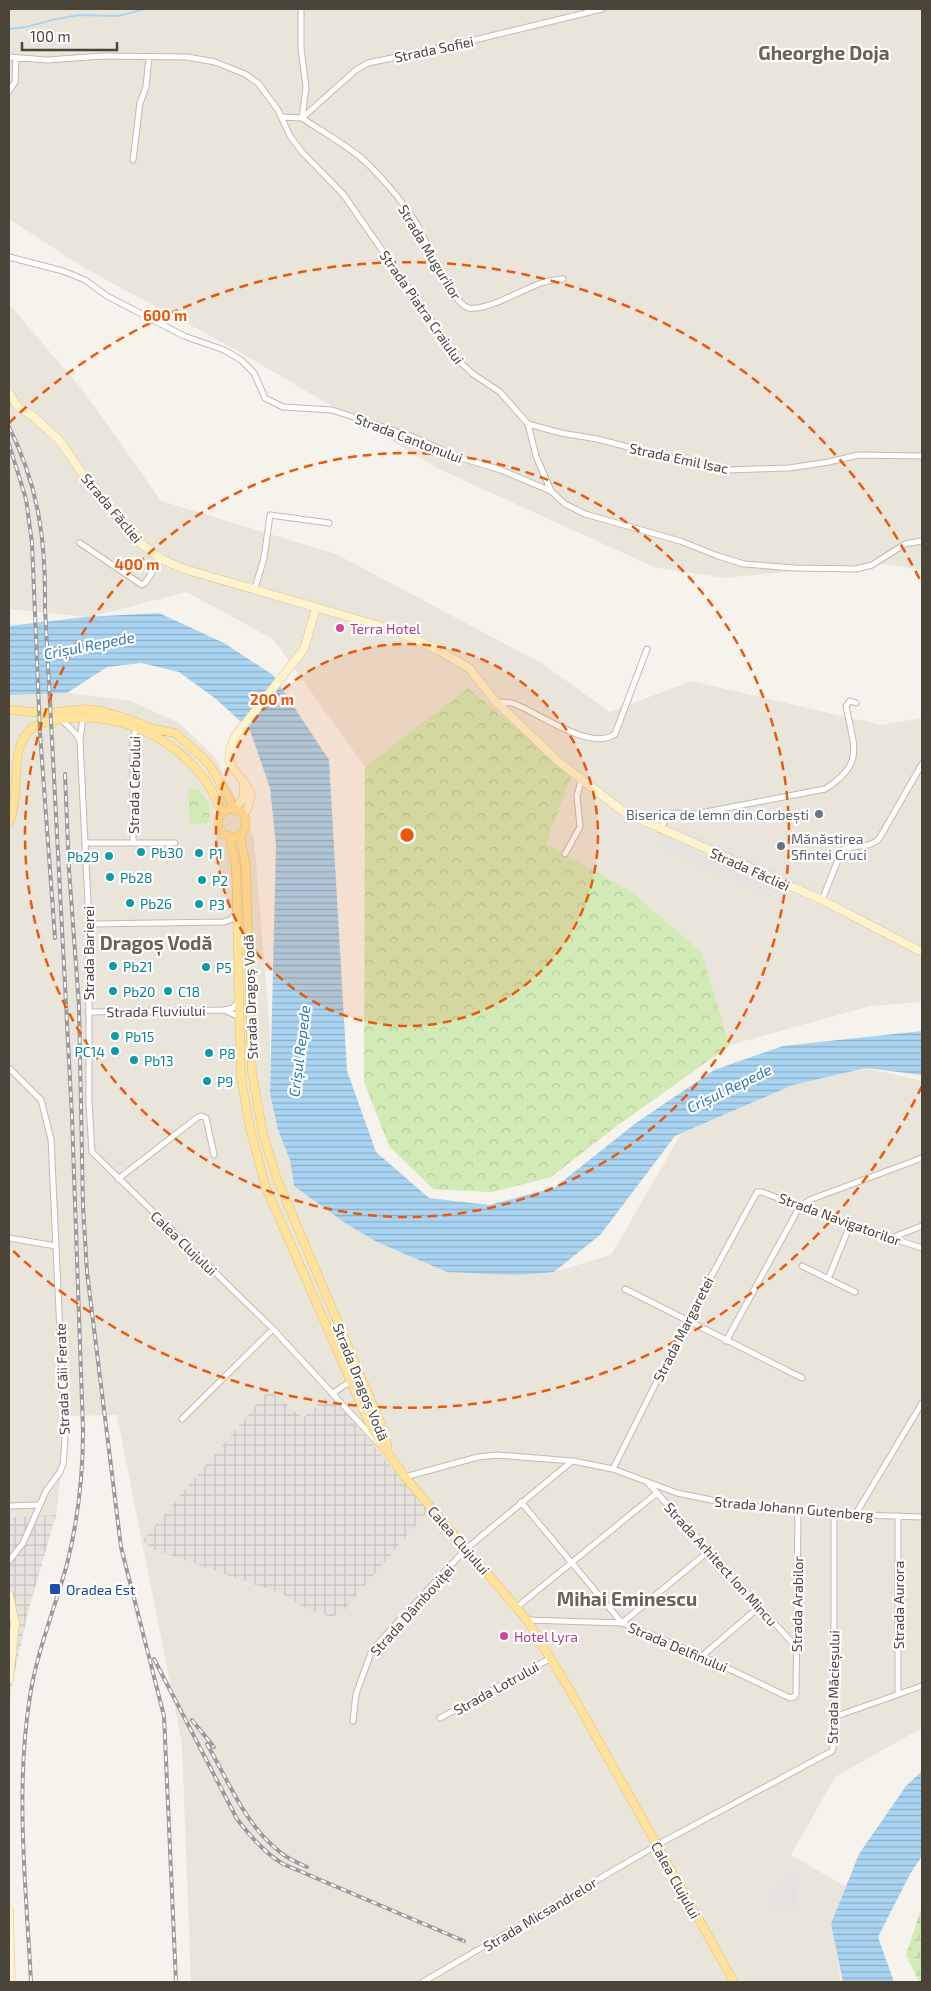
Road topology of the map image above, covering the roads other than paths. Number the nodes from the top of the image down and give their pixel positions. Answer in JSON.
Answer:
{"nodes":[{"id":1,"x":300,"y":9,"type":"edge"},
{"id":2,"x":602,"y":9,"type":"edge"},
{"id":3,"x":149,"y":56,"type":"junction"},
{"id":4,"x":9,"y":57,"type":"edge"},
{"id":5,"x":16,"y":58,"type":"junction"},
{"id":6,"x":9,"y":92,"type":"edge"},
{"id":7,"x":282,"y":117,"type":"junction"},
{"id":8,"x":302,"y":118,"type":"junction"},
{"id":9,"x":133,"y":160,"type":"dead end"},
{"id":10,"x":9,"y":257,"type":"edge"},
{"id":11,"x":563,"y":279,"type":"dead end"},
{"id":12,"x":9,"y":393,"type":"edge"},
{"id":13,"x":18,"y":407,"type":"junction"},
{"id":14,"x":9,"y":408,"type":"edge"},
{"id":15,"x":528,"y":424,"type":"junction"},
{"id":16,"x":922,"y":456,"type":"edge"},
{"id":17,"x":551,"y":491,"type":"junction"},
{"id":18,"x":329,"y":523,"type":"dead end"},
{"id":19,"x":922,"y":540,"type":"edge"},
{"id":20,"x":80,"y":543,"type":"dead end"},
{"id":21,"x":161,"y":559,"type":"junction"},
{"id":22,"x":255,"y":588,"type":"junction"},
{"id":23,"x":316,"y":608,"type":"junction"},
{"id":24,"x":646,"y":649,"type":"dead end"},
{"id":25,"x":496,"y":702,"type":"junction"},
{"id":26,"x":856,"y":703,"type":"dead end"},
{"id":27,"x":9,"y":710,"type":"edge"},
{"id":28,"x":83,"y":716,"type":"junction"},
{"id":29,"x":62,"y":719,"type":"junction"},
{"id":30,"x":136,"y":728,"type":"junction"},
{"id":31,"x":80,"y":741,"type":"junction"},
{"id":32,"x":922,"y":764,"type":"edge"},
{"id":33,"x":581,"y":781,"type":"junction"},
{"id":34,"x":244,"y":782,"type":"junction"},
{"id":35,"x":245,"y":792,"type":"junction"},
{"id":36,"x":230,"y":800,"type":"junction"},
{"id":37,"x":234,"y":809,"type":"junction"},
{"id":38,"x":222,"y":813,"type":"junction"},
{"id":39,"x":243,"y":815,"type":"junction"},
{"id":40,"x":9,"y":819,"type":"edge"},
{"id":41,"x":660,"y":830,"type":"junction"},
{"id":42,"x":240,"y":834,"type":"junction"},
{"id":43,"x":229,"y":836,"type":"junction"},
{"id":44,"x":86,"y":843,"type":"junction"},
{"id":45,"x":133,"y":843,"type":"junction"},
{"id":46,"x":175,"y":843,"type":"dead end"},
{"id":47,"x":565,"y":854,"type":"dead end"},
{"id":48,"x":822,"y":900,"type":"junction"},
{"id":49,"x":237,"y":909,"type":"junction"},
{"id":50,"x":224,"y":922,"type":"junction"},
{"id":51,"x":89,"y":924,"type":"junction"},
{"id":52,"x":238,"y":932,"type":"junction"},
{"id":53,"x":922,"y":952,"type":"edge"},
{"id":54,"x":239,"y":1001,"type":"junction"},
{"id":55,"x":224,"y":1010,"type":"junction"},
{"id":56,"x":88,"y":1012,"type":"junction"},
{"id":57,"x":240,"y":1017,"type":"junction"},
{"id":58,"x":9,"y":1068,"type":"edge"},
{"id":59,"x":214,"y":1155,"type":"dead end"},
{"id":60,"x":922,"y":1158,"type":"edge"},
{"id":61,"x":100,"y":1161,"type":"joint"},
{"id":62,"x":118,"y":1179,"type":"junction"},
{"id":63,"x":757,"y":1192,"type":"joint"},
{"id":64,"x":800,"y":1206,"type":"junction"},
{"id":65,"x":850,"y":1225,"type":"junction"},
{"id":66,"x":922,"y":1226,"type":"edge"},
{"id":67,"x":9,"y":1238,"type":"edge"},
{"id":68,"x":891,"y":1238,"type":"junction"},
{"id":69,"x":56,"y":1246,"type":"junction"},
{"id":70,"x":922,"y":1248,"type":"edge"},
{"id":71,"x":802,"y":1266,"type":"dead end"},
{"id":72,"x":828,"y":1279,"type":"junction"},
{"id":73,"x":625,"y":1289,"type":"dead end"},
{"id":74,"x":855,"y":1292,"type":"dead end"},
{"id":75,"x":687,"y":1321,"type":"junction"},
{"id":76,"x":273,"y":1329,"type":"junction"},
{"id":77,"x":726,"y":1341,"type":"junction"},
{"id":78,"x":355,"y":1364,"type":"junction"},
{"id":79,"x":345,"y":1366,"type":"junction"},
{"id":80,"x":802,"y":1378,"type":"dead end"},
{"id":81,"x":351,"y":1381,"type":"junction"},
{"id":82,"x":333,"y":1393,"type":"junction"},
{"id":83,"x":922,"y":1403,"type":"edge"},
{"id":84,"x":182,"y":1419,"type":"dead end"},
{"id":85,"x":381,"y":1424,"type":"junction"},
{"id":86,"x":387,"y":1451,"type":"junction"},
{"id":87,"x":573,"y":1461,"type":"junction"},
{"id":88,"x":613,"y":1469,"type":"junction"},
{"id":89,"x":406,"y":1477,"type":"junction"},
{"id":90,"x":646,"y":1481,"type":"junction"},
{"id":91,"x":657,"y":1493,"type":"junction"},
{"id":92,"x":521,"y":1502,"type":"junction"},
{"id":93,"x":38,"y":1505,"type":"junction"},
{"id":94,"x":9,"y":1506,"type":"edge"},
{"id":95,"x":798,"y":1511,"type":"junction"},
{"id":96,"x":834,"y":1514,"type":"junction"},
{"id":97,"x":856,"y":1515,"type":"junction"},
{"id":98,"x":898,"y":1517,"type":"junction"},
{"id":99,"x":922,"y":1518,"type":"edge"},
{"id":100,"x":466,"y":1548,"type":"junction"},
{"id":101,"x":709,"y":1551,"type":"junction"},
{"id":102,"x":9,"y":1561,"type":"edge"},
{"id":103,"x":572,"y":1563,"type":"junction"},
{"id":104,"x":9,"y":1595,"type":"edge"},
{"id":105,"x":517,"y":1607,"type":"junction"},
{"id":106,"x":759,"y":1607,"type":"junction"},
{"id":107,"x":527,"y":1620,"type":"junction"},
{"id":108,"x":622,"y":1623,"type":"junction"},
{"id":109,"x":796,"y":1648,"type":"junction"},
{"id":110,"x":702,"y":1656,"type":"junction"},
{"id":111,"x":551,"y":1658,"type":"junction"},
{"id":112,"x":9,"y":1680,"type":"edge"},
{"id":113,"x":922,"y":1686,"type":"edge"},
{"id":114,"x":898,"y":1693,"type":"junction"},
{"id":115,"x":794,"y":1697,"type":"joint"},
{"id":116,"x":834,"y":1716,"type":"junction"},
{"id":117,"x":440,"y":1718,"type":"dead end"},
{"id":118,"x":353,"y":1721,"type":"dead end"},
{"id":119,"x":657,"y":1845,"type":"junction"},
{"id":120,"x":9,"y":1911,"type":"edge"},
{"id":121,"x":9,"y":1927,"type":"edge"},
{"id":122,"x":11,"y":1982,"type":"edge"},
{"id":123,"x":422,"y":1982,"type":"edge"},
{"id":124,"x":734,"y":1982,"type":"edge"}],
"edges":[{"from":1,"to":8,"type":"street"},
{"from":2,"to":8,"type":"street","name":"Strada Sofiei"},
{"from":3,"to":5,"type":"street","name":"Strada Piatra Craiului"},
{"from":3,"to":7,"type":"street","name":"Strada Piatra Craiului"},
{"from":3,"to":9,"type":"street"},
{"from":4,"to":5,"type":"street","name":"Strada Piatra Craiului"},
{"from":5,"to":6,"type":"street"},
{"from":7,"to":8,"type":"street"},
{"from":7,"to":15,"type":"street","name":"Strada Piatra Craiului"},
{"from":8,"to":11,"type":"street","name":"Strada Mugurilor"},
{"from":10,"to":17,"type":"street","name":"Strada Cantonului"},
{"from":12,"to":13,"type":"street"},
{"from":13,"to":14,"type":"street"},
{"from":13,"to":21,"type":"street","name":"Strada Făcliei"},
{"from":15,"to":16,"type":"street","name":"Strada Emil Isac"},
{"from":15,"to":17,"type":"street","name":"Strada Piatra Craiului"},
{"from":17,"to":19,"type":"street","name":"Strada Piatra Craiului"},
{"from":18,"to":22,"type":"street"},
{"from":20,"to":21,"type":"street"},
{"from":21,"to":22,"type":"street","name":"Strada Făcliei"},
{"from":22,"to":23,"type":"street","name":"Strada Făcliei"},
{"from":23,"to":25,"type":"street","name":"Strada Făcliei"},
{"from":23,"to":34,"type":"street"},
{"from":24,"to":25,"type":"street"},
{"from":25,"to":33,"type":"street","name":"Strada Făcliei"},
{"from":26,"to":41,"type":"street"},
{"from":27,"to":36,"type":"main road"},
{"from":28,"to":29,"type":"main road","name":"Strada Dragoș Vodă"},
{"from":28,"to":30,"type":"main road","name":"Strada Dragoș Vodă"},
{"from":28,"to":31,"type":"street","name":"Strada Barierei"},
{"from":29,"to":31,"type":"street"},
{"from":29,"to":40,"type":"main road","name":"Strada Dragoș Vodă"},
{"from":30,"to":38,"type":"main road","name":"Strada Dragoș Vodă"},
{"from":30,"to":45,"type":"street","name":"Strada Cerbului"},
{"from":31,"to":44,"type":"street","name":"Strada Barierei"},
{"from":32,"to":48,"type":"street"},
{"from":33,"to":41,"type":"street","name":"Strada Făcliei"},
{"from":33,"to":47,"type":"street"},
{"from":34,"to":35,"type":"street"},
{"from":34,"to":39,"type":"street"},
{"from":35,"to":36,"type":"street"},
{"from":35,"to":37,"type":"street"},
{"from":36,"to":37,"type":"main road"},
{"from":37,"to":38,"type":"main road"},
{"from":37,"to":39,"type":"main road"},
{"from":38,"to":43,"type":"main road","name":"Strada Dragoș Vodă"},
{"from":39,"to":42,"type":"main road","name":"Strada Dragoș Vodă"},
{"from":41,"to":48,"type":"street","name":"Strada Făcliei"},
{"from":42,"to":43,"type":"main road"},
{"from":42,"to":78,"type":"main road","name":"Strada Dragoș Vodă"},
{"from":43,"to":49,"type":"main road","name":"Strada Dragoș Vodă"},
{"from":44,"to":45,"type":"street","name":"Strada Cerbului"},
{"from":44,"to":51,"type":"street","name":"Strada Barierei"},
{"from":45,"to":46,"type":"street","name":"Strada Cerbului"},
{"from":48,"to":53,"type":"street","name":"Strada Făcliei"},
{"from":49,"to":50,"type":"street"},
{"from":49,"to":52,"type":"main road","name":"Strada Dragoș Vodă"},
{"from":50,"to":51,"type":"street"},
{"from":50,"to":52,"type":"street"},
{"from":51,"to":56,"type":"street","name":"Strada Barierei"},
{"from":52,"to":54,"type":"main road","name":"Strada Dragoș Vodă"},
{"from":54,"to":55,"type":"street"},
{"from":54,"to":57,"type":"main road","name":"Strada Dragoș Vodă"},
{"from":55,"to":56,"type":"street","name":"Strada Fluviului"},
{"from":55,"to":57,"type":"street"},
{"from":56,"to":61,"type":"street","name":"Strada Barierei"},
{"from":57,"to":79,"type":"main road","name":"Strada Dragoș Vodă"},
{"from":58,"to":69,"type":"street"},
{"from":59,"to":62,"type":"street"},
{"from":60,"to":64,"type":"street"},
{"from":61,"to":62,"type":"street","name":"Calea Clujului"},
{"from":62,"to":76,"type":"street","name":"Calea Clujului"},
{"from":63,"to":64,"type":"street","name":"Strada Navigatorilor"},
{"from":63,"to":75,"type":"street","name":"Strada Margaretei"},
{"from":64,"to":65,"type":"street","name":"Strada Navigatorilor"},
{"from":64,"to":77,"type":"street"},
{"from":65,"to":68,"type":"street","name":"Strada Navigatorilor"},
{"from":65,"to":72,"type":"street"},
{"from":66,"to":68,"type":"street"},
{"from":67,"to":69,"type":"street"},
{"from":68,"to":70,"type":"street","name":"Strada Navigatorilor"},
{"from":69,"to":93,"type":"street","name":"Strada Căii Ferate"},
{"from":71,"to":72,"type":"street"},
{"from":72,"to":74,"type":"street"},
{"from":73,"to":75,"type":"street"},
{"from":75,"to":77,"type":"street"},
{"from":75,"to":88,"type":"street","name":"Strada Margaretei"},
{"from":76,"to":82,"type":"street","name":"Calea Clujului"},
{"from":76,"to":84,"type":"street"},
{"from":77,"to":80,"type":"street"},
{"from":78,"to":79,"type":"main road"},
{"from":78,"to":85,"type":"main road","name":"Strada Dragoș Vodă"},
{"from":79,"to":81,"type":"main road","name":"Strada Dragoș Vodă"},
{"from":81,"to":82,"type":"street"},
{"from":81,"to":85,"type":"main road"},
{"from":81,"to":86,"type":"main road","name":"Strada Dragoș Vodă"},
{"from":82,"to":86,"type":"street","name":"Calea Clujului"},
{"from":83,"to":97,"type":"street"},
{"from":85,"to":86,"type":"main road","name":"Strada Dragoș Vodă"},
{"from":86,"to":89,"type":"main road","name":"Calea Clujului"},
{"from":87,"to":88,"type":"street","name":"Strada Johann Gutenberg"},
{"from":87,"to":89,"type":"street","name":"Strada Johann Gutenberg"},
{"from":87,"to":92,"type":"street","name":"Strada Dâmboviței"},
{"from":88,"to":90,"type":"street","name":"Strada Johann Gutenberg"},
{"from":89,"to":100,"type":"main road","name":"Calea Clujului"},
{"from":90,"to":91,"type":"street","name":"Strada Arhitect Ion Mincu"},
{"from":90,"to":95,"type":"street","name":"Strada Johann Gutenberg"},
{"from":91,"to":101,"type":"street","name":"Strada Arhitect Ion Mincu"},
{"from":91,"to":103,"type":"street"},
{"from":92,"to":100,"type":"street","name":"Strada Dâmboviței"},
{"from":92,"to":103,"type":"street"},
{"from":93,"to":94,"type":"street"},
{"from":93,"to":102,"type":"street","name":"Strada Căii Ferate"},
{"from":95,"to":96,"type":"street","name":"Strada Johann Gutenberg"},
{"from":95,"to":109,"type":"street","name":"Strada Arabilor"},
{"from":96,"to":97,"type":"street","name":"Strada Johann Gutenberg"},
{"from":96,"to":116,"type":"street","name":"Strada Măcieșului"},
{"from":97,"to":98,"type":"street","name":"Strada Johann Gutenberg"},
{"from":98,"to":99,"type":"street","name":"Strada Johann Gutenberg"},
{"from":98,"to":114,"type":"street","name":"Strada Aurora"},
{"from":100,"to":105,"type":"main road","name":"Calea Clujului"},
{"from":100,"to":118,"type":"street","name":"Strada Dâmboviței"},
{"from":101,"to":106,"type":"street","name":"Strada Arhitect Ion Mincu"},
{"from":101,"to":108,"type":"street"},
{"from":103,"to":105,"type":"street"},
{"from":103,"to":108,"type":"street"},
{"from":104,"to":112,"type":"street"},
{"from":105,"to":107,"type":"main road","name":"Calea Clujului"},
{"from":106,"to":109,"type":"street","name":"Strada Arhitect Ion Mincu"},
{"from":106,"to":110,"type":"street"},
{"from":107,"to":108,"type":"street","name":"Strada Delfinului"},
{"from":107,"to":111,"type":"main road","name":"Calea Clujului"},
{"from":108,"to":110,"type":"street","name":"Strada Delfinului"},
{"from":109,"to":115,"type":"street","name":"Strada Arabilor"},
{"from":110,"to":115,"type":"street","name":"Strada Delfinului"},
{"from":111,"to":117,"type":"street","name":"Strada Lotrului"},
{"from":111,"to":119,"type":"main road","name":"Calea Clujului"},
{"from":113,"to":114,"type":"street"},
{"from":114,"to":116,"type":"street"},
{"from":116,"to":119,"type":"street","name":"Strada Măcieșului"},
{"from":119,"to":123,"type":"street","name":"Strada Micsandrelor"},
{"from":119,"to":124,"type":"main road","name":"Calea Clujului"},
{"from":120,"to":121,"type":"street"},
{"from":121,"to":122,"type":"street"}]}
